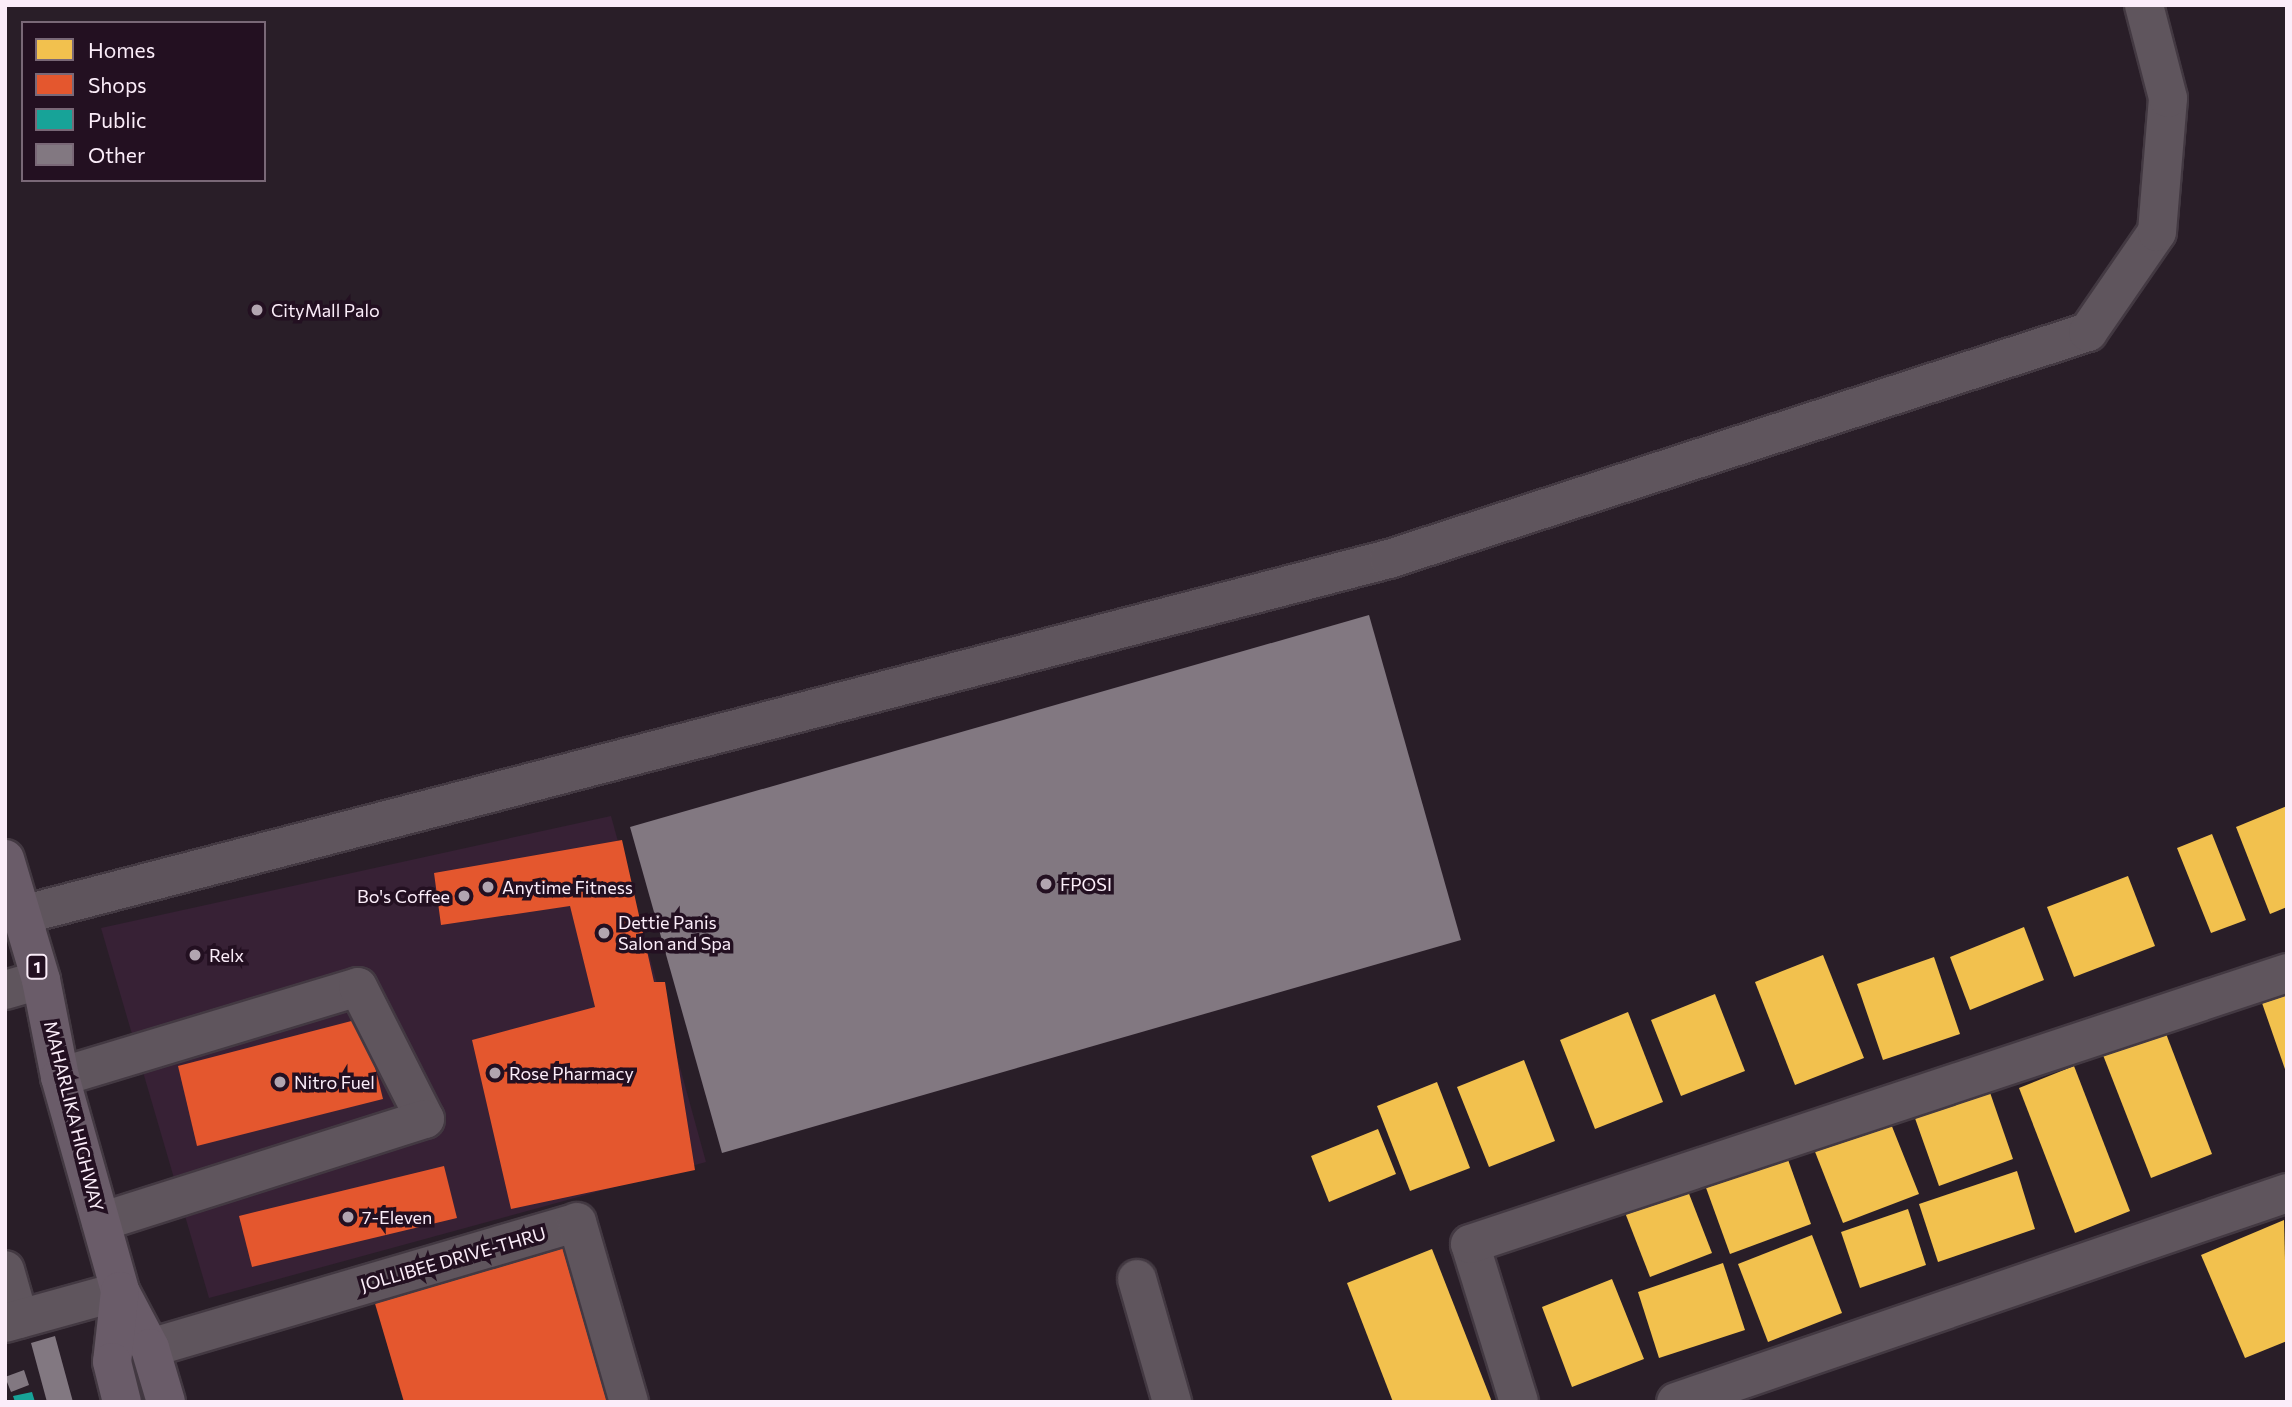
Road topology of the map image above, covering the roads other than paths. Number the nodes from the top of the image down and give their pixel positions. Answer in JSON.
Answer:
{"nodes":[{"id":1,"x":2144,"y":5,"type":"edge"},
{"id":2,"x":5,"y":859,"type":"edge"},
{"id":3,"x":22,"y":915,"type":"junction"},
{"id":4,"x":2287,"y":972,"type":"edge"},
{"id":5,"x":23,"y":985,"type":"edge"},
{"id":6,"x":60,"y":1077,"type":"junction"},
{"id":7,"x":2287,"y":1193,"type":"edge"},
{"id":8,"x":101,"y":1222,"type":"junction"},
{"id":9,"x":5,"y":1270,"type":"edge"},
{"id":10,"x":1136,"y":1279,"type":"dead end"},
{"id":11,"x":120,"y":1291,"type":"junction"},
{"id":12,"x":12,"y":1321,"type":"edge"},
{"id":13,"x":150,"y":1348,"type":"junction"},
{"id":14,"x":1723,"y":1394,"type":"edge"},
{"id":15,"x":122,"y":1402,"type":"edge"},
{"id":16,"x":166,"y":1402,"type":"edge"},
{"id":17,"x":629,"y":1402,"type":"edge"},
{"id":18,"x":1172,"y":1402,"type":"edge"},
{"id":19,"x":1519,"y":1402,"type":"edge"},
{"id":20,"x":1676,"y":1402,"type":"edge"}],
"edges":[{"from":1,"to":3,"type":"street"},
{"from":2,"to":3,"type":"highway","name":"MAHARLIKA HIGHWAY","number":"1"},
{"from":3,"to":5,"type":"highway","name":"MAHARLIKA HIGHWAY","number":"1"},
{"from":4,"to":19,"type":"street"},
{"from":5,"to":6,"type":"highway","name":"MAHARLIKA HIGHWAY","number":"1"},
{"from":6,"to":8,"type":"highway","name":"MAHARLIKA HIGHWAY","number":"1"},
{"from":6,"to":8,"type":"street"},
{"from":7,"to":14,"type":"street"},
{"from":8,"to":11,"type":"highway","name":"MAHARLIKA HIGHWAY","number":"1"},
{"from":9,"to":12,"type":"street"},
{"from":10,"to":18,"type":"street"},
{"from":11,"to":12,"type":"street"},
{"from":11,"to":13,"type":"highway","name":"MAHARLIKA HIGHWAY","number":"1"},
{"from":11,"to":15,"type":"highway","name":"MAHARLIKA HIGHWAY","number":"1"},
{"from":13,"to":16,"type":"highway","name":"MAHARLIKA HIGHWAY","number":"1"},
{"from":13,"to":17,"type":"street","name":"JOLLIBEE DRIVE-THRU"},
{"from":14,"to":20,"type":"street"}]}
